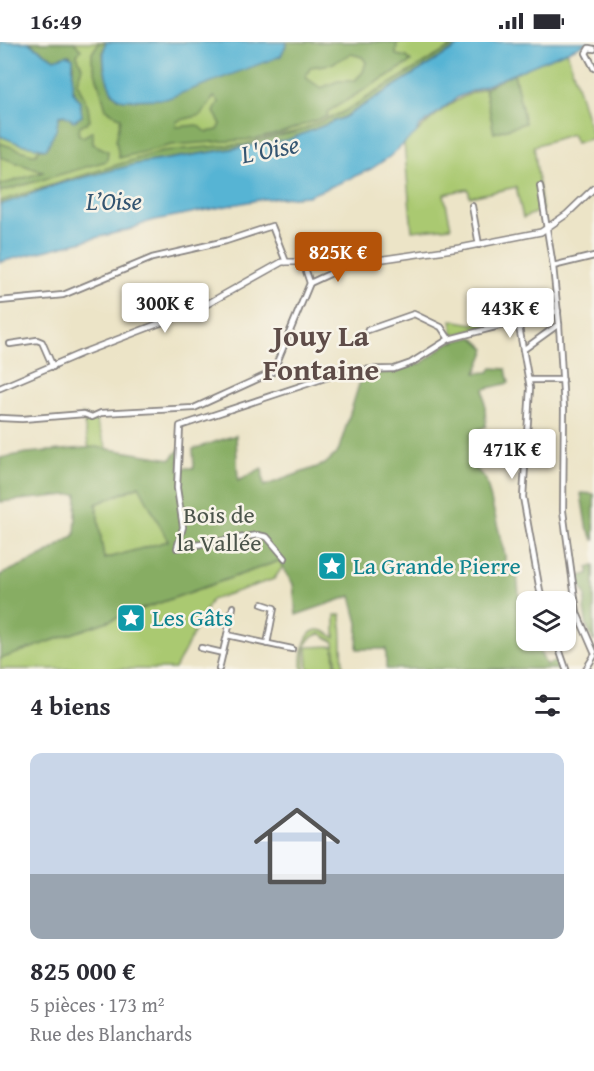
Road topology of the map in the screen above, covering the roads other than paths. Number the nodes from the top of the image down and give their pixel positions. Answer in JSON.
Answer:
{"nodes":[{"id":1,"x":594,"y":50,"type":"edge"},
{"id":2,"x":594,"y":68,"type":"edge"},
{"id":3,"x":540,"y":186,"type":"dead end"},
{"id":4,"x":594,"y":188,"type":"edge"},
{"id":5,"x":472,"y":206,"type":"dead end"},
{"id":6,"x":547,"y":230,"type":"junction"},
{"id":7,"x":479,"y":245,"type":"junction"},
{"id":8,"x":594,"y":256,"type":"edge"},
{"id":9,"x":286,"y":261,"type":"junction"},
{"id":10,"x":303,"y":262,"type":"junction"},
{"id":11,"x":342,"y":262,"type":"junction"},
{"id":12,"x":553,"y":266,"type":"junction"},
{"id":13,"x":310,"y":283,"type":"junction"},
{"id":14,"x":0,"y":301,"type":"edge"},
{"id":15,"x":558,"y":311,"type":"junction"},
{"id":16,"x":518,"y":321,"type":"junction"},
{"id":17,"x":559,"y":324,"type":"junction"},
{"id":18,"x":369,"y":330,"type":"dead end"},
{"id":19,"x":449,"y":339,"type":"junction"},
{"id":20,"x":10,"y":344,"type":"dead end"},
{"id":21,"x":523,"y":350,"type":"junction"},
{"id":22,"x":53,"y":367,"type":"junction"},
{"id":23,"x":530,"y":380,"type":"junction"},
{"id":24,"x":563,"y":380,"type":"junction"},
{"id":25,"x":0,"y":388,"type":"edge"},
{"id":26,"x":189,"y":409,"type":"junction"},
{"id":27,"x":0,"y":418,"type":"edge"},
{"id":28,"x":188,"y":422,"type":"junction"},
{"id":29,"x":285,"y":558,"type":"dead end"},
{"id":30,"x":540,"y":591,"type":"edge"},
{"id":31,"x":262,"y":604,"type":"dead end"},
{"id":32,"x":233,"y":607,"type":"dead end"},
{"id":33,"x":227,"y":635,"type":"junction"},
{"id":34,"x":267,"y":644,"type":"junction"},
{"id":35,"x":201,"y":648,"type":"dead end"},
{"id":36,"x":292,"y":649,"type":"dead end"},
{"id":37,"x":560,"y":651,"type":"edge"},
{"id":38,"x":223,"y":653,"type":"junction"},
{"id":39,"x":594,"y":654,"type":"edge"},
{"id":40,"x":219,"y":669,"type":"edge"},
{"id":41,"x":566,"y":669,"type":"edge"},
{"id":42,"x":586,"y":669,"type":"edge"}],
"edges":[{"from":1,"to":2,"type":"street"},
{"from":3,"to":6,"type":"street"},
{"from":4,"to":6,"type":"street"},
{"from":5,"to":7,"type":"street"},
{"from":6,"to":7,"type":"street"},
{"from":6,"to":12,"type":"street"},
{"from":7,"to":11,"type":"street"},
{"from":8,"to":12,"type":"street"},
{"from":9,"to":10,"type":"street"},
{"from":9,"to":14,"type":"street"},
{"from":9,"to":22,"type":"street"},
{"from":10,"to":11,"type":"street"},
{"from":10,"to":13,"type":"street"},
{"from":11,"to":13,"type":"street"},
{"from":12,"to":15,"type":"street"},
{"from":13,"to":26,"type":"street"},
{"from":15,"to":16,"type":"street"},
{"from":15,"to":17,"type":"street"},
{"from":16,"to":19,"type":"street"},
{"from":16,"to":21,"type":"street"},
{"from":17,"to":21,"type":"street"},
{"from":17,"to":24,"type":"street"},
{"from":18,"to":19,"type":"street"},
{"from":19,"to":28,"type":"street"},
{"from":20,"to":22,"type":"street"},
{"from":21,"to":23,"type":"street"},
{"from":22,"to":25,"type":"street"},
{"from":23,"to":24,"type":"street"},
{"from":23,"to":30,"type":"street"},
{"from":24,"to":39,"type":"street"},
{"from":26,"to":27,"type":"street"},
{"from":26,"to":28,"type":"street"},
{"from":28,"to":29,"type":"street"},
{"from":31,"to":34,"type":"street"},
{"from":32,"to":33,"type":"street"},
{"from":33,"to":34,"type":"street"},
{"from":33,"to":38,"type":"street"},
{"from":34,"to":36,"type":"street"},
{"from":35,"to":38,"type":"street"},
{"from":37,"to":41,"type":"street"},
{"from":38,"to":40,"type":"street"},
{"from":39,"to":42,"type":"street"}]}
